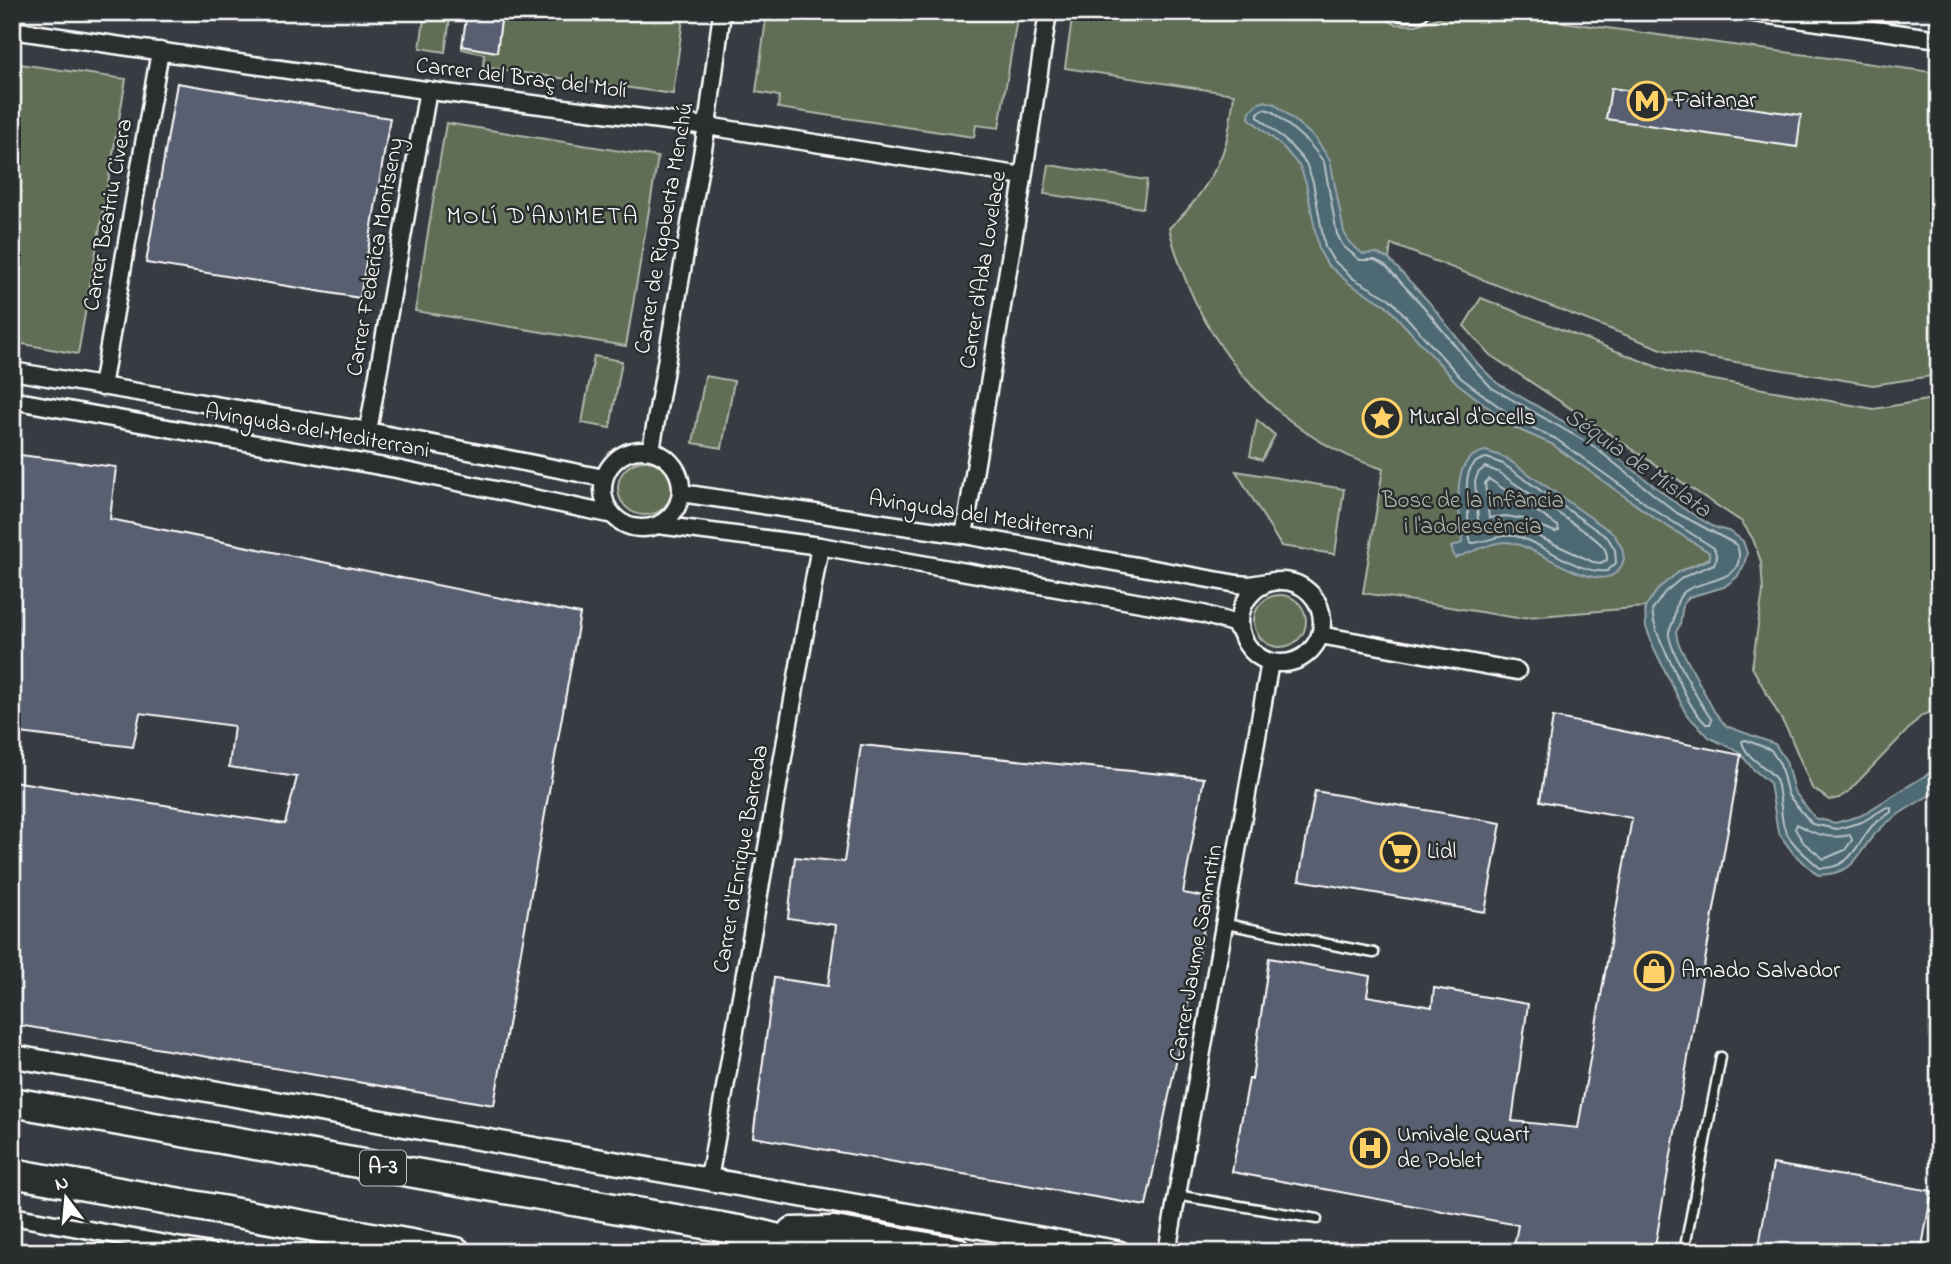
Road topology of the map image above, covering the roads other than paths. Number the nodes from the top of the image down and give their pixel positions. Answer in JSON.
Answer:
{"nodes":[{"id":1,"x":723,"y":12,"type":"edge"},
{"id":2,"x":1048,"y":12,"type":"edge"},
{"id":3,"x":1404,"y":12,"type":"edge"},
{"id":4,"x":1420,"y":12,"type":"edge"},
{"id":5,"x":1747,"y":12,"type":"edge"},
{"id":6,"x":1820,"y":17,"type":"edge"},
{"id":7,"x":12,"y":30,"type":"edge"},
{"id":8,"x":1939,"y":38,"type":"edge"},
{"id":9,"x":160,"y":51,"type":"junction"},
{"id":10,"x":428,"y":90,"type":"junction"},
{"id":11,"x":707,"y":126,"type":"junction"},
{"id":12,"x":1023,"y":176,"type":"junction"},
{"id":13,"x":12,"y":371,"type":"edge"},
{"id":14,"x":102,"y":387,"type":"junction"},
{"id":15,"x":12,"y":400,"type":"edge"},
{"id":16,"x":368,"y":431,"type":"junction"},
{"id":17,"x":651,"y":450,"type":"junction"},
{"id":18,"x":604,"y":478,"type":"junction"},
{"id":19,"x":681,"y":493,"type":"junction"},
{"id":20,"x":613,"y":515,"type":"junction"},
{"id":21,"x":658,"y":525,"type":"junction"},
{"id":22,"x":964,"y":536,"type":"junction"},
{"id":23,"x":820,"y":546,"type":"junction"},
{"id":24,"x":1273,"y":581,"type":"junction"},
{"id":25,"x":1240,"y":631,"type":"junction"},
{"id":26,"x":1320,"y":635,"type":"junction"},
{"id":27,"x":1270,"y":662,"type":"junction"},
{"id":28,"x":1517,"y":671,"type":"dead end"},
{"id":29,"x":1226,"y":924,"type":"junction"},
{"id":30,"x":1374,"y":953,"type":"dead end"},
{"id":31,"x":12,"y":1056,"type":"edge"},
{"id":32,"x":1721,"y":1057,"type":"dead end"},
{"id":33,"x":12,"y":1102,"type":"edge"},
{"id":34,"x":12,"y":1173,"type":"edge"},
{"id":35,"x":709,"y":1179,"type":"junction"},
{"id":36,"x":1176,"y":1195,"type":"junction"},
{"id":37,"x":12,"y":1216,"type":"edge"},
{"id":38,"x":1317,"y":1219,"type":"dead end"},
{"id":39,"x":755,"y":1233,"type":"junction"},
{"id":40,"x":210,"y":1252,"type":"edge"},
{"id":41,"x":456,"y":1252,"type":"edge"},
{"id":42,"x":830,"y":1252,"type":"edge"},
{"id":43,"x":956,"y":1252,"type":"edge"},
{"id":44,"x":1119,"y":1252,"type":"edge"},
{"id":45,"x":1167,"y":1252,"type":"edge"},
{"id":46,"x":1685,"y":1252,"type":"edge"}],
"edges":[{"from":1,"to":11,"type":"street","name":"Carrer de Rigoberta Menchú"},
{"from":2,"to":12,"type":"street","name":"Carrer d'Ada Lovelace"},
{"from":3,"to":4,"type":"street"},
{"from":5,"to":6,"type":"street"},
{"from":6,"to":8,"type":"street"},
{"from":7,"to":9,"type":"street","name":"Carrer del Braç del Molí"},
{"from":9,"to":10,"type":"street","name":"Carrer del Braç del Molí"},
{"from":9,"to":14,"type":"street","name":"Carrer Beatriu Civera"},
{"from":10,"to":11,"type":"street","name":"Carrer del Braç del Molí"},
{"from":10,"to":16,"type":"street","name":"Carrer Federica Montseny"},
{"from":11,"to":12,"type":"street","name":"Carrer del Braç del Molí"},
{"from":11,"to":17,"type":"street","name":"Carrer de Rigoberta Menchú"},
{"from":12,"to":22,"type":"street","name":"Carrer d'Ada Lovelace"},
{"from":13,"to":14,"type":"street","name":"Avinguda del Mediterrani"},
{"from":14,"to":16,"type":"street","name":"Avinguda del Mediterrani"},
{"from":15,"to":20,"type":"street","name":"Avinguda del Mediterrani"},
{"from":16,"to":18,"type":"street","name":"Avinguda del Mediterrani"},
{"from":17,"to":18,"type":"street"},
{"from":17,"to":19,"type":"street"},
{"from":18,"to":20,"type":"street"},
{"from":19,"to":21,"type":"street"},
{"from":19,"to":22,"type":"street","name":"Avinguda del Mediterrani"},
{"from":20,"to":21,"type":"street"},
{"from":21,"to":23,"type":"street"},
{"from":22,"to":24,"type":"street","name":"Avinguda del Mediterrani"},
{"from":23,"to":25,"type":"street"},
{"from":23,"to":35,"type":"street","name":"Carrer d'Enrique Barreda"},
{"from":24,"to":25,"type":"street"},
{"from":24,"to":26,"type":"street"},
{"from":25,"to":27,"type":"street"},
{"from":26,"to":27,"type":"street"},
{"from":26,"to":28,"type":"street"},
{"from":27,"to":29,"type":"street","name":"Carrer Jaume Sanmrtin"},
{"from":29,"to":30,"type":"lane"},
{"from":29,"to":36,"type":"street","name":"Carrer Jaume Sanmrtin"},
{"from":31,"to":35,"type":"street"},
{"from":32,"to":46,"type":"lane"},
{"from":33,"to":39,"type":"highway","number":"A-3"},
{"from":34,"to":41,"type":"highway"},
{"from":35,"to":44,"type":"street"},
{"from":36,"to":38,"type":"lane"},
{"from":36,"to":45,"type":"street","name":"Carrer Jaume Sanmrtin"},
{"from":37,"to":40,"type":"street"},
{"from":39,"to":42,"type":"highway","number":"A-3"},
{"from":39,"to":43,"type":"highway"}]}
